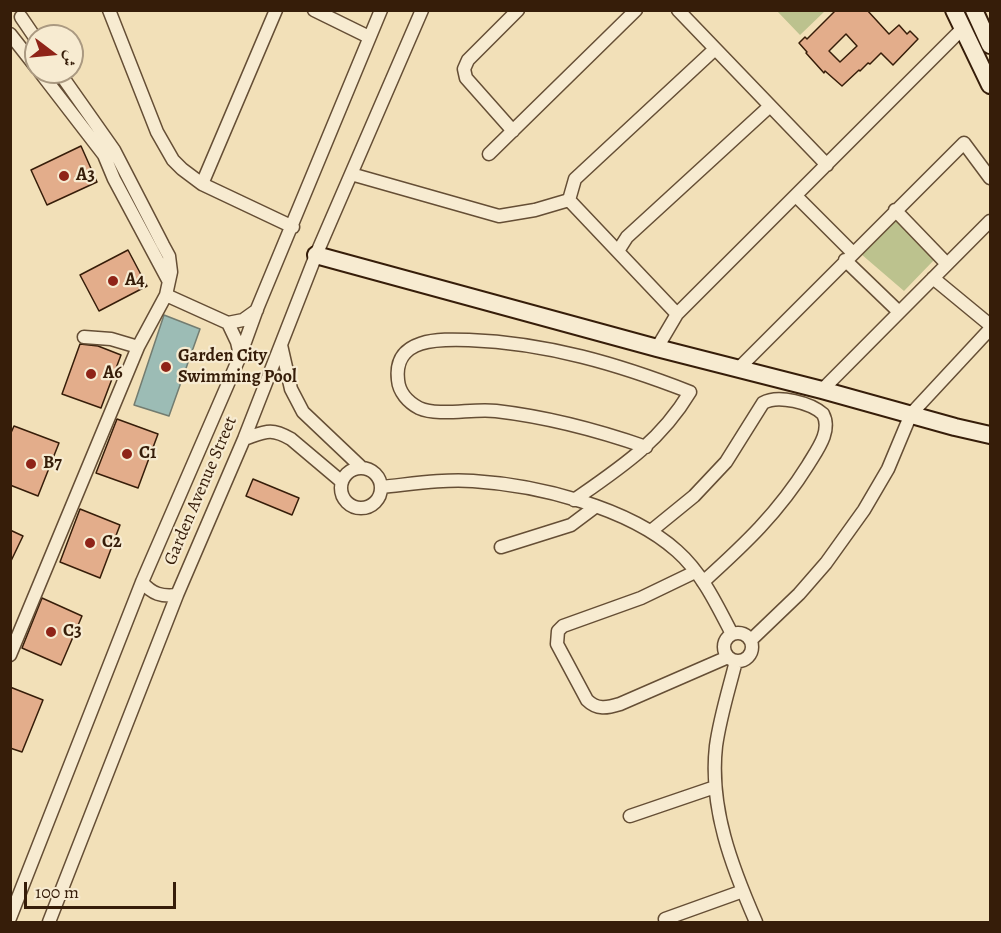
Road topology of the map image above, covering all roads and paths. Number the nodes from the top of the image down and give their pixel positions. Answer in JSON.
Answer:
{"nodes":[{"id":1,"x":109,"y":10,"type":"edge"},
{"id":2,"x":276,"y":10,"type":"edge"},
{"id":3,"x":314,"y":10,"type":"edge"},
{"id":4,"x":381,"y":10,"type":"edge"},
{"id":5,"x":422,"y":10,"type":"edge"},
{"id":6,"x":518,"y":10,"type":"edge"},
{"id":7,"x":636,"y":10,"type":"edge"},
{"id":8,"x":678,"y":10,"type":"edge"},
{"id":9,"x":954,"y":10,"type":"edge"},
{"id":10,"x":974,"y":10,"type":"edge"},
{"id":11,"x":22,"y":14,"type":"edge"},
{"id":12,"x":10,"y":28,"type":"edge"},
{"id":13,"x":963,"y":28,"type":"junction"},
{"id":14,"x":10,"y":34,"type":"edge"},
{"id":15,"x":369,"y":37,"type":"junction"},
{"id":16,"x":990,"y":45,"type":"edge"},
{"id":17,"x":715,"y":49,"type":"junction"},
{"id":18,"x":24,"y":52,"type":"edge"},
{"id":19,"x":50,"y":84,"type":"edge"},
{"id":20,"x":66,"y":84,"type":"edge"},
{"id":21,"x":990,"y":85,"type":"edge"},
{"id":22,"x":770,"y":106,"type":"junction"},
{"id":23,"x":513,"y":131,"type":"junction"},
{"id":24,"x":109,"y":152,"type":"junction"},
{"id":25,"x":489,"y":154,"type":"dead end"},
{"id":26,"x":827,"y":165,"type":"junction"},
{"id":27,"x":351,"y":174,"type":"junction"},
{"id":28,"x":990,"y":178,"type":"edge"},
{"id":29,"x":202,"y":184,"type":"junction"},
{"id":30,"x":796,"y":196,"type":"junction"},
{"id":31,"x":569,"y":200,"type":"junction"},
{"id":32,"x":895,"y":210,"type":"junction"},
{"id":33,"x":990,"y":221,"type":"edge"},
{"id":34,"x":293,"y":227,"type":"junction"},
{"id":35,"x":618,"y":251,"type":"junction"},
{"id":36,"x":316,"y":255,"type":"junction"},
{"id":37,"x":849,"y":256,"type":"junction"},
{"id":38,"x":947,"y":264,"type":"junction"},
{"id":39,"x":933,"y":278,"type":"junction"},
{"id":40,"x":166,"y":295,"type":"junction"},
{"id":41,"x":258,"y":309,"type":"junction"},
{"id":42,"x":899,"y":312,"type":"junction"},
{"id":43,"x":677,"y":314,"type":"junction"},
{"id":44,"x":228,"y":323,"type":"junction"},
{"id":45,"x":990,"y":327,"type":"edge"},
{"id":46,"x":84,"y":337,"type":"dead end"},
{"id":47,"x":281,"y":345,"type":"junction"},
{"id":48,"x":138,"y":347,"type":"junction"},
{"id":49,"x":657,"y":348,"type":"junction"},
{"id":50,"x":240,"y":356,"type":"junction"},
{"id":51,"x":738,"y":369,"type":"junction"},
{"id":52,"x":822,"y":390,"type":"junction"},
{"id":53,"x":911,"y":414,"type":"junction"},
{"id":54,"x":990,"y":435,"type":"edge"},
{"id":55,"x":244,"y":439,"type":"junction"},
{"id":56,"x":646,"y":447,"type":"junction"},
{"id":57,"x":361,"y":468,"type":"junction"},
{"id":58,"x":342,"y":482,"type":"junction"},
{"id":59,"x":382,"y":487,"type":"junction"},
{"id":60,"x":574,"y":500,"type":"junction"},
{"id":61,"x":595,"y":507,"type":"junction"},
{"id":62,"x":651,"y":531,"type":"junction"},
{"id":63,"x":501,"y":547,"type":"dead end"},
{"id":64,"x":699,"y":577,"type":"junction"},
{"id":65,"x":142,"y":582,"type":"junction"},
{"id":66,"x":177,"y":595,"type":"junction"},
{"id":67,"x":732,"y":634,"type":"junction"},
{"id":68,"x":751,"y":640,"type":"junction"},
{"id":69,"x":10,"y":655,"type":"edge"},
{"id":70,"x":732,"y":659,"type":"junction"},
{"id":71,"x":715,"y":787,"type":"junction"},
{"id":72,"x":630,"y":816,"type":"dead end"},
{"id":73,"x":743,"y":891,"type":"junction"},
{"id":74,"x":10,"y":918,"type":"edge"},
{"id":75,"x":665,"y":919,"type":"dead end"},
{"id":76,"x":49,"y":922,"type":"edge"},
{"id":77,"x":756,"y":922,"type":"edge"}],
"edges":[{"from":1,"to":29,"type":"street"},
{"from":2,"to":29,"type":"street"},
{"from":3,"to":15,"type":"street"},
{"from":4,"to":15,"type":"street","name":"Garden Avenue Street"},
{"from":5,"to":27,"type":"street","name":"Garden Avenue Street"},
{"from":6,"to":23,"type":"street"},
{"from":7,"to":23,"type":"street"},
{"from":8,"to":17,"type":"street"},
{"from":9,"to":13,"type":"street"},
{"from":10,"to":16,"type":"street"},
{"from":11,"to":12,"type":"street"},
{"from":13,"to":21,"type":"street"},
{"from":13,"to":26,"type":"street"},
{"from":14,"to":18,"type":"street"},
{"from":15,"to":34,"type":"street","name":"Garden Avenue Street"},
{"from":17,"to":22,"type":"street"},
{"from":17,"to":31,"type":"street"},
{"from":19,"to":24,"type":"street"},
{"from":20,"to":24,"type":"street"},
{"from":22,"to":26,"type":"street"},
{"from":22,"to":35,"type":"street"},
{"from":23,"to":25,"type":"street"},
{"from":24,"to":40,"type":"street"},
{"from":26,"to":30,"type":"street"},
{"from":27,"to":31,"type":"street"},
{"from":27,"to":36,"type":"street","name":"Garden Avenue Street"},
{"from":28,"to":32,"type":"street"},
{"from":29,"to":34,"type":"street"},
{"from":30,"to":37,"type":"street"},
{"from":30,"to":43,"type":"street"},
{"from":31,"to":35,"type":"street"},
{"from":32,"to":37,"type":"street"},
{"from":32,"to":38,"type":"street"},
{"from":33,"to":38,"type":"street"},
{"from":34,"to":41,"type":"street","name":"Garden Avenue Street"},
{"from":35,"to":43,"type":"street"},
{"from":36,"to":47,"type":"street","name":"Garden Avenue Street"},
{"from":36,"to":49,"type":"street"},
{"from":37,"to":42,"type":"street"},
{"from":37,"to":51,"type":"street"},
{"from":38,"to":39,"type":"street"},
{"from":39,"to":42,"type":"street"},
{"from":39,"to":45,"type":"street"},
{"from":40,"to":44,"type":"street"},
{"from":40,"to":48,"type":"street"},
{"from":41,"to":44,"type":"street"},
{"from":41,"to":50,"type":"street","name":"Garden Avenue Street"},
{"from":42,"to":52,"type":"street"},
{"from":43,"to":49,"type":"street"},
{"from":44,"to":50,"type":"street"},
{"from":45,"to":53,"type":"street"},
{"from":46,"to":48,"type":"street"},
{"from":47,"to":55,"type":"street","name":"Garden Avenue Street"},
{"from":47,"to":57,"type":"street"},
{"from":48,"to":69,"type":"street"},
{"from":49,"to":51,"type":"street"},
{"from":50,"to":65,"type":"street","name":"Garden Avenue Street"},
{"from":51,"to":52,"type":"street"},
{"from":52,"to":53,"type":"street"},
{"from":53,"to":54,"type":"street"},
{"from":53,"to":68,"type":"street"},
{"from":55,"to":58,"type":"street"},
{"from":55,"to":66,"type":"street","name":"Garden Avenue Street"},
{"from":56,"to":56,"type":"street"},
{"from":56,"to":60,"type":"street"},
{"from":57,"to":58,"type":"street"},
{"from":57,"to":59,"type":"street"},
{"from":58,"to":59,"type":"street"},
{"from":59,"to":60,"type":"street"},
{"from":60,"to":61,"type":"street"},
{"from":61,"to":62,"type":"street"},
{"from":61,"to":63,"type":"street"},
{"from":62,"to":64,"type":"street"},
{"from":62,"to":64,"type":"street"},
{"from":64,"to":67,"type":"street"},
{"from":64,"to":70,"type":"street"},
{"from":65,"to":66,"type":"street"},
{"from":65,"to":74,"type":"street","name":"Garden Avenue Street"},
{"from":66,"to":76,"type":"street","name":"Garden Avenue Street"},
{"from":67,"to":68,"type":"street"},
{"from":67,"to":70,"type":"street"},
{"from":68,"to":70,"type":"street"},
{"from":70,"to":71,"type":"street"},
{"from":71,"to":72,"type":"street"},
{"from":71,"to":73,"type":"street"},
{"from":73,"to":75,"type":"street"},
{"from":73,"to":77,"type":"street"}]}
